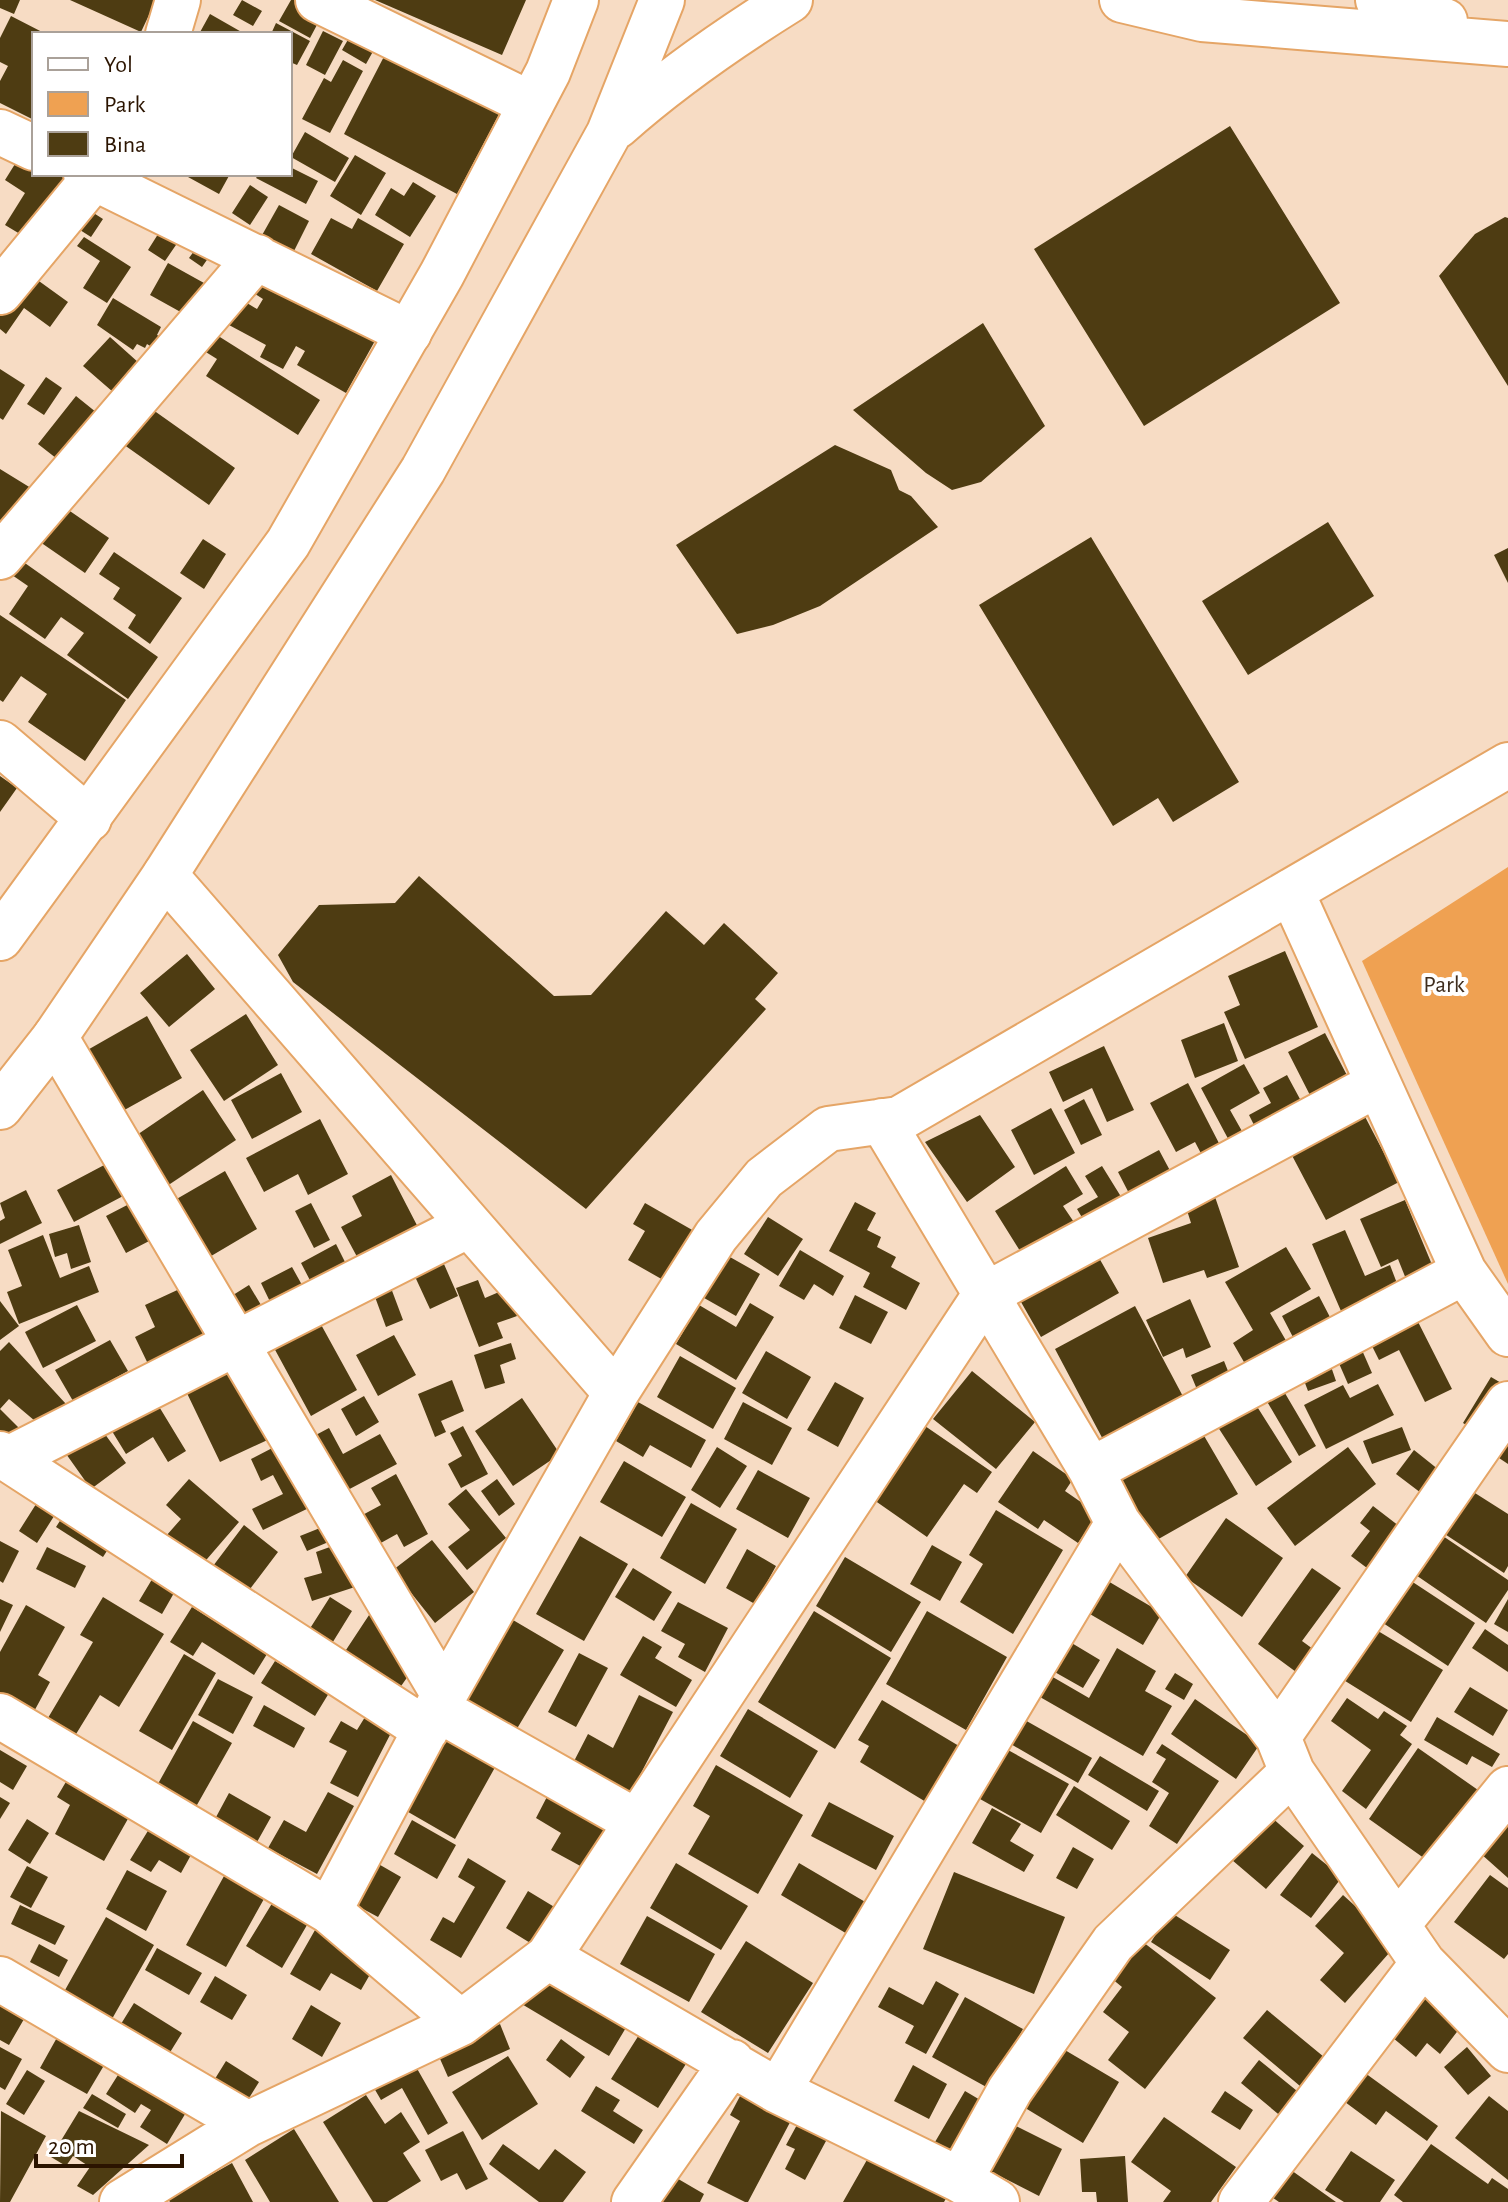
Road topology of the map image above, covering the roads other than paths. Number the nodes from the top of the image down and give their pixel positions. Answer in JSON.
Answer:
{"nodes":[{"id":1,"x":178,"y":0,"type":"edge"},
{"id":2,"x":318,"y":0,"type":"edge"},
{"id":3,"x":576,"y":0,"type":"edge"},
{"id":4,"x":662,"y":0,"type":"edge"},
{"id":5,"x":790,"y":0,"type":"edge"},
{"id":6,"x":1122,"y":0,"type":"edge"},
{"id":7,"x":1378,"y":0,"type":"edge"},
{"id":8,"x":169,"y":32,"type":"edge"},
{"id":9,"x":1508,"y":42,"type":"edge"},
{"id":10,"x":531,"y":104,"type":"junction"},
{"id":11,"x":0,"y":132,"type":"edge"},
{"id":12,"x":609,"y":133,"type":"junction"},
{"id":13,"x":32,"y":147,"type":"edge"},
{"id":14,"x":106,"y":179,"type":"edge"},
{"id":15,"x":257,"y":257,"type":"junction"},
{"id":16,"x":0,"y":292,"type":"edge"},
{"id":17,"x":409,"y":333,"type":"junction"},
{"id":18,"x":0,"y":557,"type":"edge"},
{"id":19,"x":0,"y":743,"type":"edge"},
{"id":20,"x":1508,"y":765,"type":"edge"},
{"id":21,"x":89,"y":819,"type":"junction"},
{"id":22,"x":165,"y":875,"type":"junction"},
{"id":23,"x":1291,"y":891,"type":"junction"},
{"id":24,"x":0,"y":938,"type":"edge"},
{"id":25,"x":55,"y":1037,"type":"junction"},
{"id":26,"x":1378,"y":1084,"type":"junction"},
{"id":27,"x":0,"y":1107,"type":"edge"},
{"id":28,"x":882,"y":1121,"type":"junction"},
{"id":29,"x":469,"y":1225,"type":"junction"},
{"id":30,"x":1464,"y":1272,"type":"junction"},
{"id":31,"x":985,"y":1295,"type":"junction"},
{"id":32,"x":1508,"y":1334,"type":"edge"},
{"id":33,"x":235,"y":1342,"type":"junction"},
{"id":34,"x":616,"y":1393,"type":"junction"},
{"id":35,"x":1508,"y":1404,"type":"edge"},
{"id":36,"x":4,"y":1456,"type":"edge"},
{"id":37,"x":1091,"y":1470,"type":"junction"},
{"id":38,"x":1118,"y":1523,"type":"junction"},
{"id":39,"x":435,"y":1711,"type":"junction"},
{"id":40,"x":0,"y":1716,"type":"edge"},
{"id":41,"x":1285,"y":1754,"type":"junction"},
{"id":42,"x":1508,"y":1789,"type":"edge"},
{"id":43,"x":637,"y":1822,"type":"junction"},
{"id":44,"x":329,"y":1911,"type":"junction"},
{"id":45,"x":1397,"y":1925,"type":"junction"},
{"id":46,"x":548,"y":1957,"type":"junction"},
{"id":47,"x":1423,"y":1963,"type":"junction"},
{"id":48,"x":0,"y":1979,"type":"edge"},
{"id":49,"x":461,"y":2023,"type":"junction"},
{"id":50,"x":1508,"y":2050,"type":"edge"},
{"id":51,"x":732,"y":2062,"type":"junction"},
{"id":52,"x":778,"y":2091,"type":"junction"},
{"id":53,"x":248,"y":2124,"type":"junction"},
{"id":54,"x":960,"y":2180,"type":"junction"},
{"id":55,"x":122,"y":2202,"type":"edge"},
{"id":56,"x":634,"y":2202,"type":"edge"},
{"id":57,"x":997,"y":2202,"type":"edge"},
{"id":58,"x":1241,"y":2202,"type":"edge"}],
"edges":[{"from":1,"to":8,"type":"street"},
{"from":2,"to":10,"type":"street"},
{"from":3,"to":10,"type":"street"},
{"from":4,"to":12,"type":"street"},
{"from":5,"to":12,"type":"street"},
{"from":6,"to":9,"type":"street"},
{"from":7,"to":9,"type":"street"},
{"from":10,"to":17,"type":"street"},
{"from":11,"to":13,"type":"street"},
{"from":12,"to":22,"type":"street"},
{"from":14,"to":15,"type":"street"},
{"from":14,"to":16,"type":"street"},
{"from":15,"to":17,"type":"street"},
{"from":15,"to":18,"type":"street"},
{"from":17,"to":21,"type":"street"},
{"from":19,"to":21,"type":"street"},
{"from":20,"to":23,"type":"street"},
{"from":21,"to":24,"type":"street"},
{"from":22,"to":25,"type":"street"},
{"from":22,"to":29,"type":"street"},
{"from":23,"to":26,"type":"street"},
{"from":23,"to":28,"type":"street"},
{"from":25,"to":27,"type":"street"},
{"from":25,"to":33,"type":"street"},
{"from":26,"to":30,"type":"street"},
{"from":26,"to":31,"type":"street"},
{"from":28,"to":31,"type":"street"},
{"from":28,"to":34,"type":"street"},
{"from":29,"to":33,"type":"street"},
{"from":29,"to":34,"type":"street"},
{"from":30,"to":32,"type":"street"},
{"from":30,"to":37,"type":"street"},
{"from":31,"to":37,"type":"street"},
{"from":31,"to":43,"type":"street"},
{"from":33,"to":36,"type":"street"},
{"from":33,"to":39,"type":"street"},
{"from":34,"to":39,"type":"street"},
{"from":35,"to":41,"type":"street"},
{"from":36,"to":39,"type":"street"},
{"from":37,"to":38,"type":"street"},
{"from":38,"to":41,"type":"street"},
{"from":38,"to":52,"type":"street"},
{"from":39,"to":43,"type":"street"},
{"from":39,"to":44,"type":"street"},
{"from":40,"to":44,"type":"street"},
{"from":41,"to":45,"type":"street"},
{"from":41,"to":54,"type":"street"},
{"from":42,"to":45,"type":"street"},
{"from":43,"to":46,"type":"street"},
{"from":44,"to":49,"type":"street"},
{"from":45,"to":47,"type":"street"},
{"from":46,"to":49,"type":"street"},
{"from":46,"to":51,"type":"street"},
{"from":47,"to":50,"type":"street"},
{"from":47,"to":58,"type":"street"},
{"from":48,"to":53,"type":"street"},
{"from":49,"to":53,"type":"street"},
{"from":51,"to":52,"type":"street"},
{"from":51,"to":56,"type":"street"},
{"from":52,"to":54,"type":"street"},
{"from":53,"to":55,"type":"street"},
{"from":54,"to":57,"type":"street"}]}
